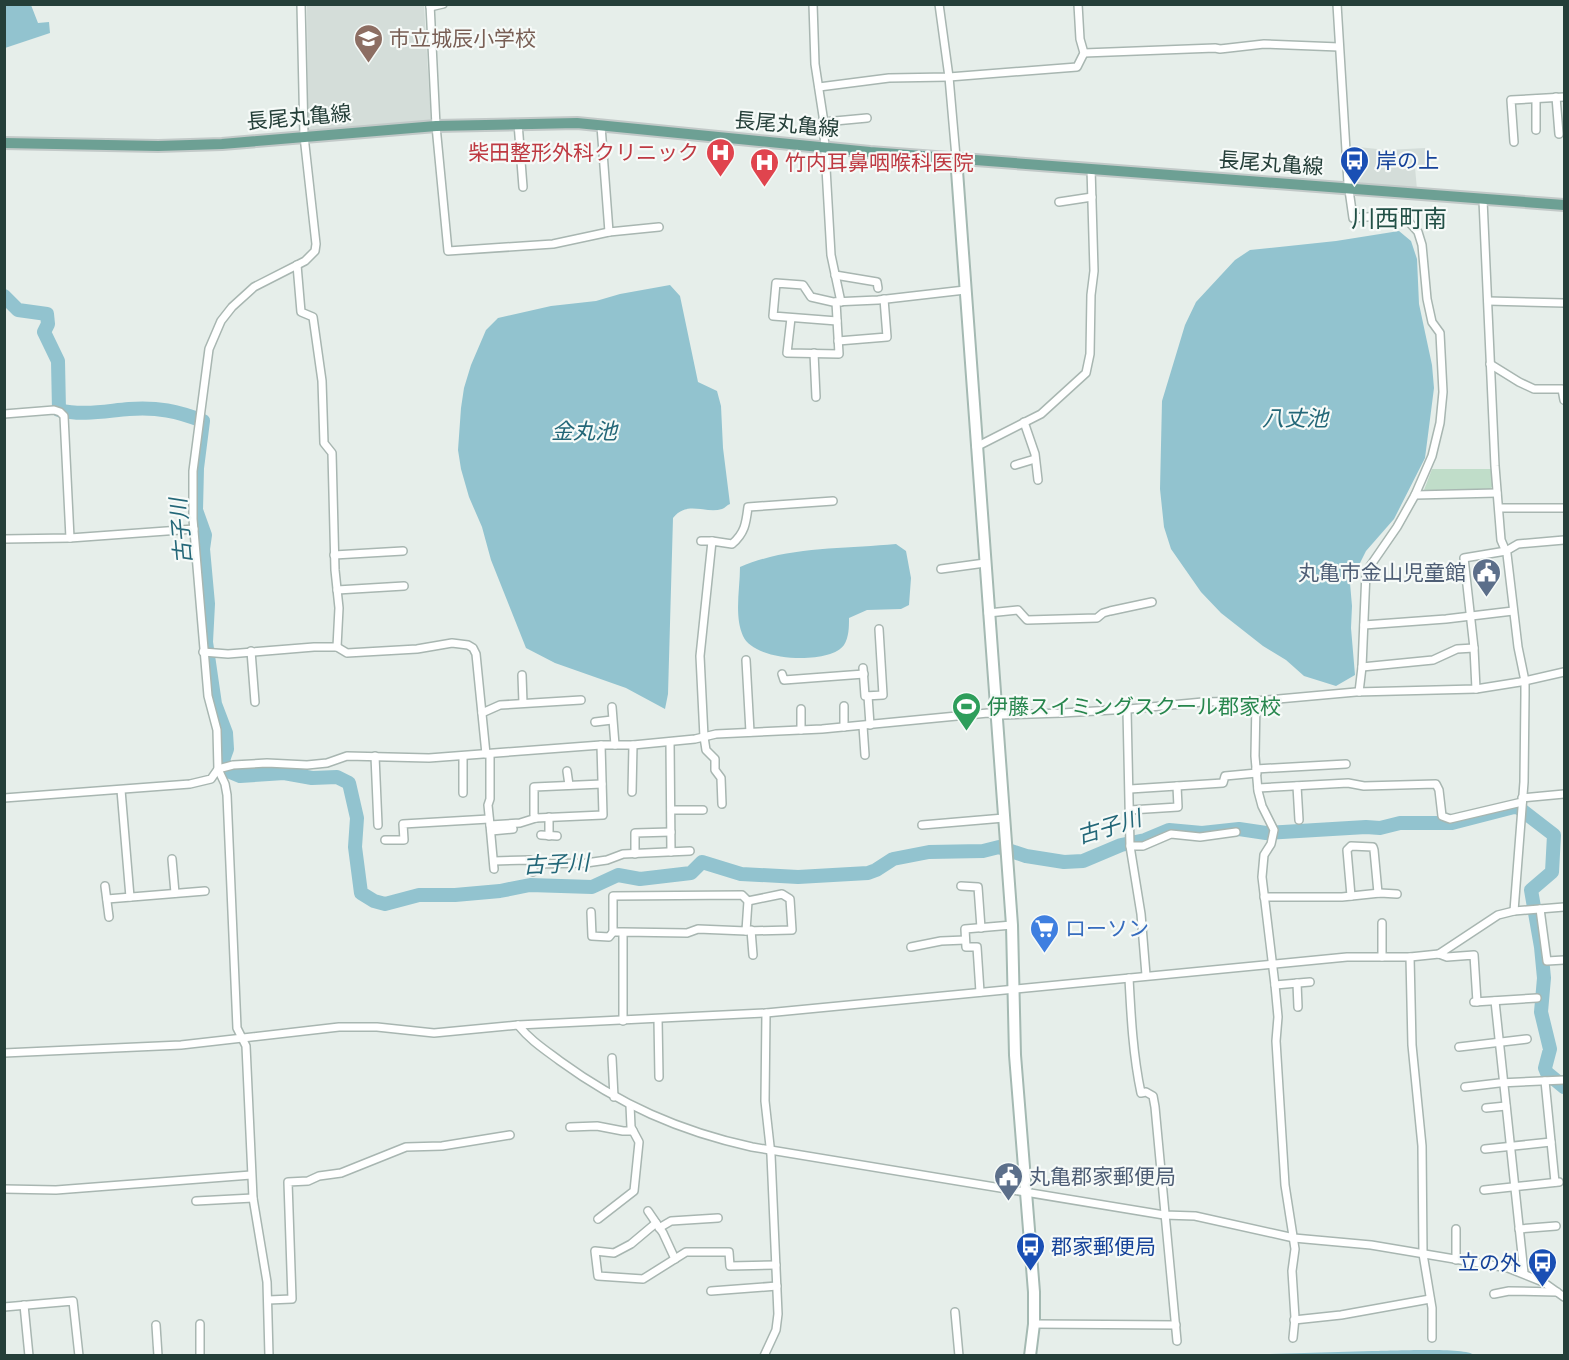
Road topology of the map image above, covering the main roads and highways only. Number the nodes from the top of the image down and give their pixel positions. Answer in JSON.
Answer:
{"nodes":[{"id":1,"x":4,"y":143,"type":"edge"},
{"id":2,"x":1564,"y":206,"type":"edge"}],
"edges":[{"from":1,"to":2,"type":"main road","name":"長尾丸亀線"}]}
